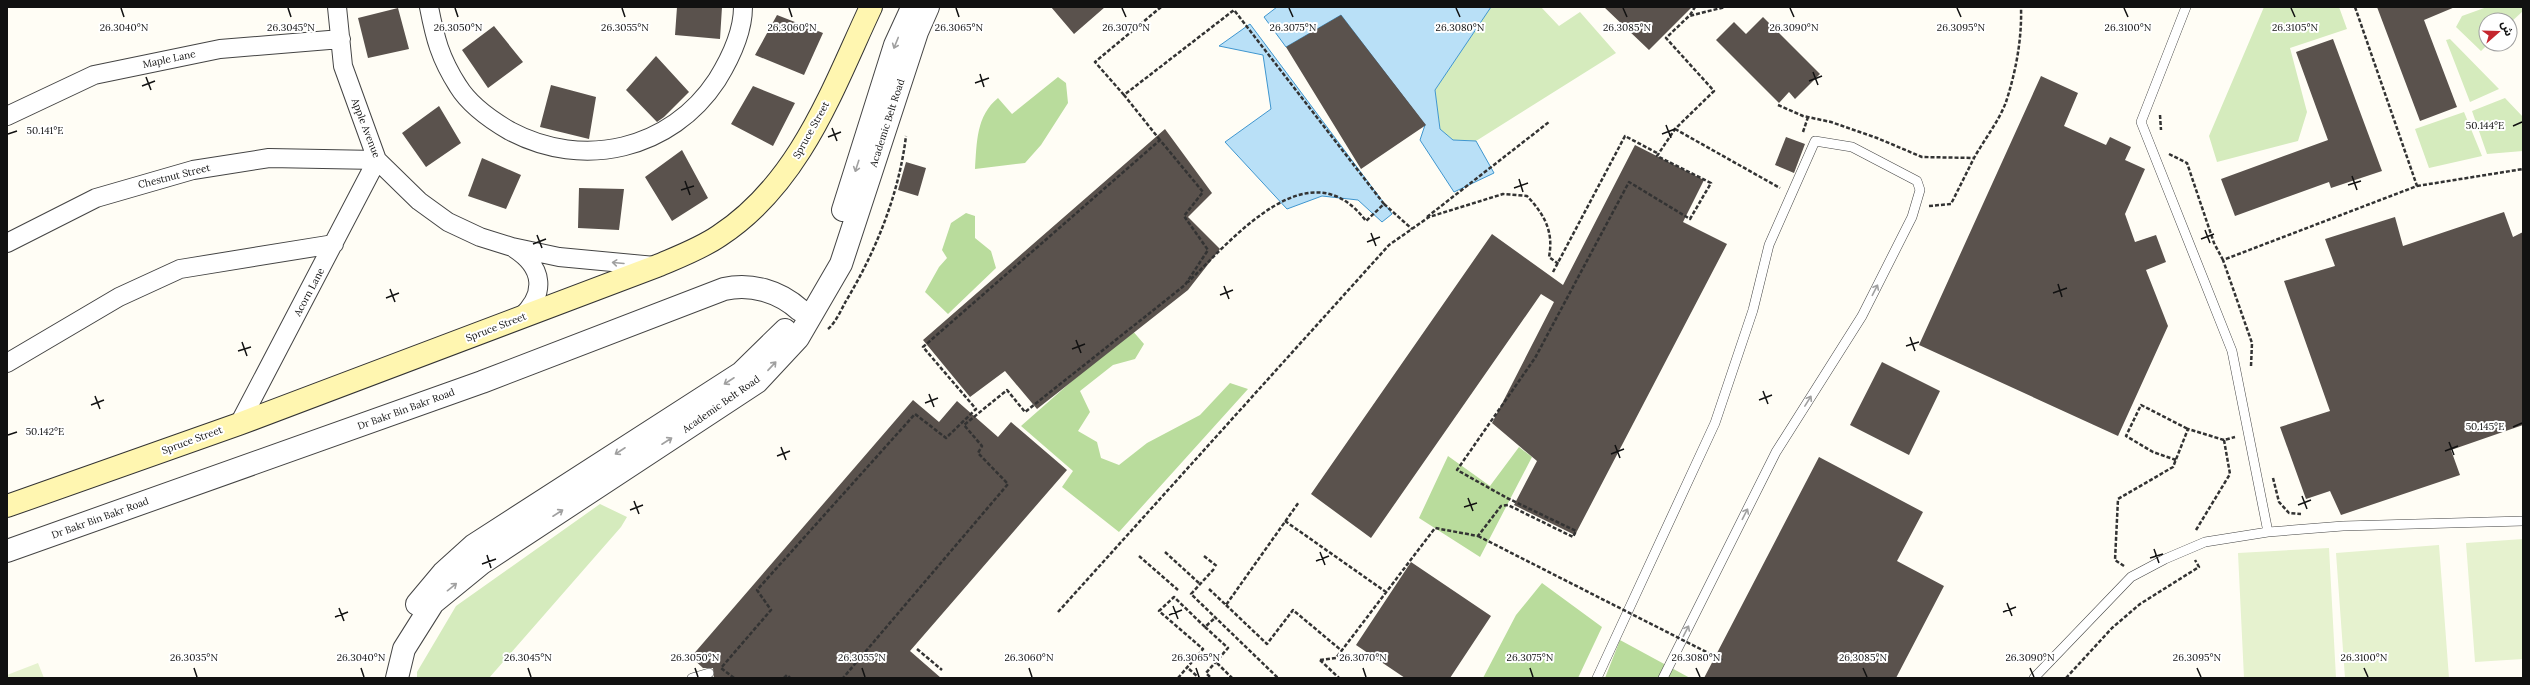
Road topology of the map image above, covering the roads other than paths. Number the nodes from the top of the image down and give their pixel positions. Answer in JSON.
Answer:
{"nodes":[{"id":1,"x":337,"y":7,"type":"edge"},
{"id":2,"x":429,"y":7,"type":"edge"},
{"id":3,"x":743,"y":7,"type":"edge"},
{"id":4,"x":871,"y":7,"type":"edge"},
{"id":5,"x":912,"y":7,"type":"edge"},
{"id":6,"x":928,"y":7,"type":"edge"},
{"id":7,"x":2186,"y":7,"type":"edge"},
{"id":8,"x":341,"y":38,"type":"junction"},
{"id":9,"x":7,"y":116,"type":"edge"},
{"id":10,"x":377,"y":160,"type":"junction"},
{"id":11,"x":7,"y":243,"type":"edge"},
{"id":12,"x":334,"y":244,"type":"junction"},
{"id":13,"x":512,"y":247,"type":"junction"},
{"id":14,"x":657,"y":266,"type":"junction"},
{"id":15,"x":800,"y":310,"type":"junction"},
{"id":16,"x":521,"y":317,"type":"junction"},
{"id":17,"x":7,"y":363,"type":"edge"},
{"id":18,"x":239,"y":424,"type":"junction"},
{"id":19,"x":7,"y":506,"type":"edge"},
{"id":20,"x":2523,"y":521,"type":"edge"},
{"id":21,"x":2268,"y":532,"type":"junction"},
{"id":22,"x":7,"y":551,"type":"edge"},
{"id":23,"x":709,"y":673,"type":"dead end"},
{"id":24,"x":384,"y":678,"type":"edge"},
{"id":25,"x":397,"y":678,"type":"edge"},
{"id":26,"x":692,"y":678,"type":"edge"},
{"id":27,"x":1597,"y":678,"type":"edge"},
{"id":28,"x":1663,"y":678,"type":"edge"},
{"id":29,"x":2034,"y":678,"type":"edge"}],
"edges":[{"from":1,"to":8,"type":"street","name":"Apple Avenue"},
{"from":2,"to":3,"type":"street"},
{"from":4,"to":14,"type":"main road","name":"Spruce Street"},
{"from":5,"to":15,"type":"street","name":"Academic Belt Road","one_way":true},
{"from":25,"to":6,"type":"street","name":"Academic Belt Road","one_way":true},
{"from":7,"to":21,"type":"lane"},
{"from":8,"to":9,"type":"street","name":"Maple Lane"},
{"from":8,"to":10,"type":"street","name":"Apple Avenue"},
{"from":10,"to":11,"type":"street","name":"Chestnut Street"},
{"from":10,"to":12,"type":"street","name":"Acorn Lane"},
{"from":10,"to":13,"type":"street","name":"Apple Avenue"},
{"from":12,"to":17,"type":"street"},
{"from":12,"to":18,"type":"street","name":"Acorn Lane"},
{"from":14,"to":13,"type":"street","name":"Apple Avenue","one_way":true},
{"from":13,"to":16,"type":"street","name":"Apple Avenue"},
{"from":14,"to":16,"type":"main road","name":"Spruce Street"},
{"from":15,"to":22,"type":"street","name":"Dr Bakr Bin Bakr Road"},
{"from":15,"to":24,"type":"street","name":"Academic Belt Road","one_way":true},
{"from":16,"to":18,"type":"main road","name":"Spruce Street"},
{"from":18,"to":19,"type":"main road","name":"Spruce Street"},
{"from":20,"to":21,"type":"lane"},
{"from":21,"to":29,"type":"lane"},
{"from":23,"to":26,"type":"lane"},
{"from":28,"to":27,"type":"lane","one_way":true}]}
